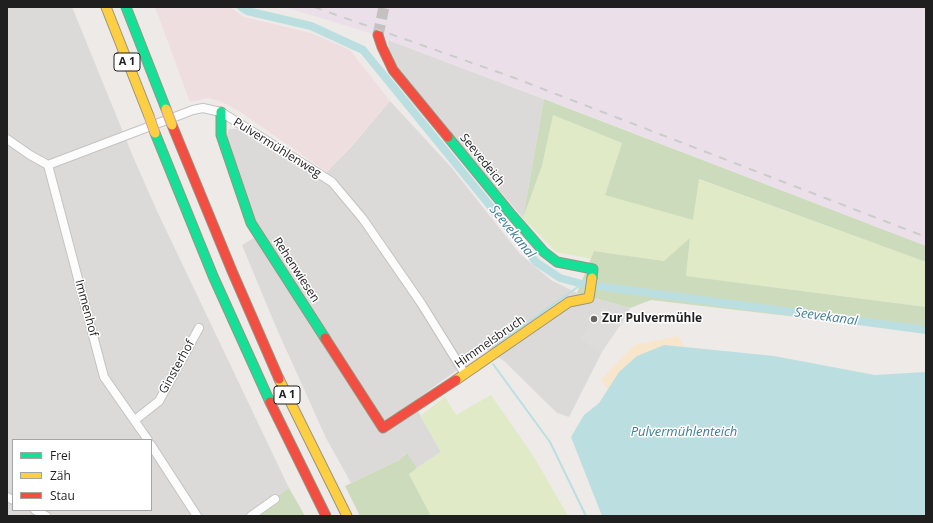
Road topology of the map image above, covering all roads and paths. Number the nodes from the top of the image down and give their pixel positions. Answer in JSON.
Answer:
{"nodes":[{"id":1,"x":106,"y":7,"type":"edge"},
{"id":2,"x":126,"y":7,"type":"edge"},
{"id":3,"x":378,"y":35,"type":"tunnel mouth"},
{"id":4,"x":221,"y":112,"type":"junction"},
{"id":5,"x":7,"y":139,"type":"edge"},
{"id":6,"x":48,"y":165,"type":"junction"},
{"id":7,"x":592,"y":274,"type":"joint"},
{"id":8,"x":199,"y":328,"type":"dead end"},
{"id":9,"x":465,"y":374,"type":"junction"},
{"id":10,"x":135,"y":420,"type":"junction"},
{"id":11,"x":383,"y":428,"type":"joint"},
{"id":12,"x":147,"y":439,"type":"edge"},
{"id":13,"x":152,"y":447,"type":"edge"},
{"id":14,"x":276,"y":499,"type":"dead end"},
{"id":15,"x":37,"y":511,"type":"edge"},
{"id":16,"x":46,"y":516,"type":"edge"},
{"id":17,"x":197,"y":516,"type":"edge"},
{"id":18,"x":251,"y":516,"type":"edge"},
{"id":19,"x":326,"y":516,"type":"edge"},
{"id":20,"x":347,"y":516,"type":"edge"}],
"edges":[{"from":1,"to":19,"type":"main road","number":"A 1","bridge":true},
{"from":2,"to":20,"type":"main road","number":"A 1","bridge":true},
{"from":3,"to":7,"type":"main road","name":"Seevedeich"},
{"from":4,"to":6,"type":"street","name":"Pulvermühlenweg"},
{"from":4,"to":9,"type":"street","name":"Pulvermühlenweg"},
{"from":4,"to":11,"type":"main road","name":"Rehenwiesen"},
{"from":5,"to":6,"type":"street"},
{"from":6,"to":10,"type":"street","name":"Immenhof"},
{"from":7,"to":9,"type":"main road","name":"Himmelsbruch"},
{"from":8,"to":10,"type":"street","name":"Ginsterhof"},
{"from":9,"to":11,"type":"main road","name":"Himmelsbruch"},
{"from":10,"to":12,"type":"street","name":"Immenhof"},
{"from":13,"to":17,"type":"street"},
{"from":14,"to":18,"type":"street"},
{"from":15,"to":16,"type":"street"}]}
